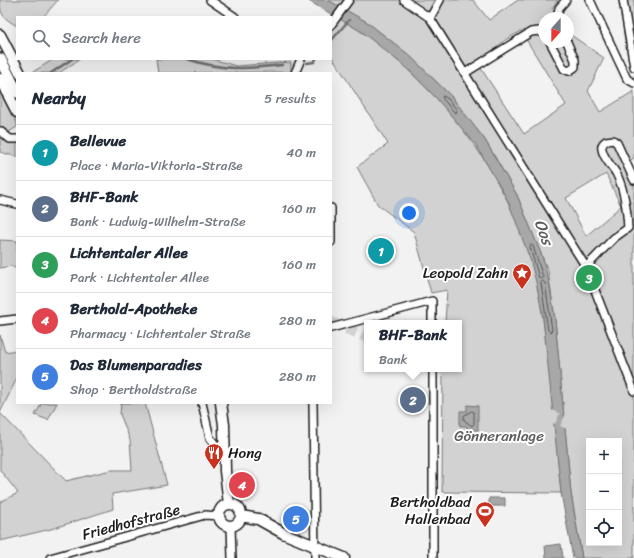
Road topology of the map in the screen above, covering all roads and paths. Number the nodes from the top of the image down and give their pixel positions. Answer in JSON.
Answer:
{"nodes":[{"id":1,"x":210,"y":0,"type":"edge"},
{"id":2,"x":404,"y":0,"type":"edge"},
{"id":3,"x":440,"y":0,"type":"edge"},
{"id":4,"x":566,"y":0,"type":"edge"},
{"id":5,"x":590,"y":0,"type":"edge"},
{"id":6,"x":623,"y":0,"type":"edge"},
{"id":7,"x":347,"y":3,"type":"edge"},
{"id":8,"x":558,"y":12,"type":"edge"},
{"id":9,"x":234,"y":16,"type":"edge"},
{"id":10,"x":430,"y":18,"type":"junction"},
{"id":11,"x":332,"y":24,"type":"edge"},
{"id":12,"x":538,"y":31,"type":"edge"},
{"id":13,"x":0,"y":35,"type":"edge"},
{"id":14,"x":553,"y":48,"type":"edge"},
{"id":15,"x":570,"y":48,"type":"edge"},
{"id":16,"x":0,"y":59,"type":"edge"},
{"id":17,"x":298,"y":60,"type":"edge"},
{"id":18,"x":634,"y":67,"type":"edge"},
{"id":19,"x":19,"y":72,"type":"edge"},
{"id":20,"x":295,"y":72,"type":"edge"},
{"id":21,"x":465,"y":73,"type":"junction"},
{"id":22,"x":0,"y":79,"type":"edge"},
{"id":23,"x":634,"y":83,"type":"edge"},
{"id":24,"x":16,"y":90,"type":"edge"},
{"id":25,"x":16,"y":110,"type":"edge"},
{"id":26,"x":0,"y":131,"type":"edge"},
{"id":27,"x":16,"y":139,"type":"edge"},
{"id":28,"x":634,"y":180,"type":"edge"},
{"id":29,"x":0,"y":200,"type":"edge"},
{"id":30,"x":16,"y":204,"type":"edge"},
{"id":31,"x":631,"y":228,"type":"edge"},
{"id":32,"x":586,"y":267,"type":"junction"},
{"id":33,"x":16,"y":319,"type":"edge"},
{"id":34,"x":432,"y":320,"type":"edge"},
{"id":35,"x":0,"y":321,"type":"edge"},
{"id":36,"x":332,"y":328,"type":"edge"},
{"id":37,"x":433,"y":372,"type":"edge"},
{"id":38,"x":634,"y":391,"type":"edge"},
{"id":39,"x":202,"y":404,"type":"edge"},
{"id":40,"x":221,"y":404,"type":"edge"},
{"id":41,"x":314,"y":404,"type":"edge"},
{"id":42,"x":224,"y":446,"type":"junction"},
{"id":43,"x":229,"y":504,"type":"junction"},
{"id":44,"x":219,"y":516,"type":"junction"},
{"id":45,"x":241,"y":516,"type":"junction"},
{"id":46,"x":231,"y":526,"type":"junction"},
{"id":47,"x":315,"y":547,"type":"junction"},
{"id":48,"x":50,"y":558,"type":"edge"},
{"id":49,"x":232,"y":558,"type":"edge"},
{"id":50,"x":314,"y":558,"type":"edge"},
{"id":51,"x":344,"y":558,"type":"edge"},
{"id":52,"x":433,"y":558,"type":"edge"}],
"edges":[{"from":1,"to":9,"type":"street"},
{"from":2,"to":10,"type":"street"},
{"from":3,"to":10,"type":"street"},
{"from":4,"to":8,"type":"street"},
{"from":5,"to":23,"type":"street"},
{"from":6,"to":18,"type":"street"},
{"from":7,"to":11,"type":"street"},
{"from":10,"to":21,"type":"street"},
{"from":12,"to":21,"type":"street"},
{"from":13,"to":19,"type":"main road"},
{"from":14,"to":15,"type":"street"},
{"from":16,"to":24,"type":"main road"},
{"from":17,"to":20,"type":"street"},
{"from":21,"to":32,"type":"street"},
{"from":22,"to":25,"type":"main road"},
{"from":26,"to":27,"type":"street"},
{"from":28,"to":31,"type":"street"},
{"from":29,"to":30,"type":"street"},
{"from":31,"to":32,"type":"street"},
{"from":32,"to":38,"type":"street"},
{"from":33,"to":35,"type":"street"},
{"from":34,"to":36,"type":"street"},
{"from":37,"to":52,"type":"street"},
{"from":39,"to":42,"type":"street"},
{"from":40,"to":42,"type":"main road"},
{"from":41,"to":47,"type":"street"},
{"from":42,"to":43,"type":"main road"},
{"from":43,"to":44,"type":"main road"},
{"from":43,"to":45,"type":"main road"},
{"from":44,"to":46,"type":"main road"},
{"from":44,"to":48,"type":"street","name":"Friedhofstraße"},
{"from":45,"to":46,"type":"main road"},
{"from":45,"to":47,"type":"main road"},
{"from":46,"to":49,"type":"street"},
{"from":47,"to":50,"type":"street"},
{"from":47,"to":51,"type":"main road"}]}
